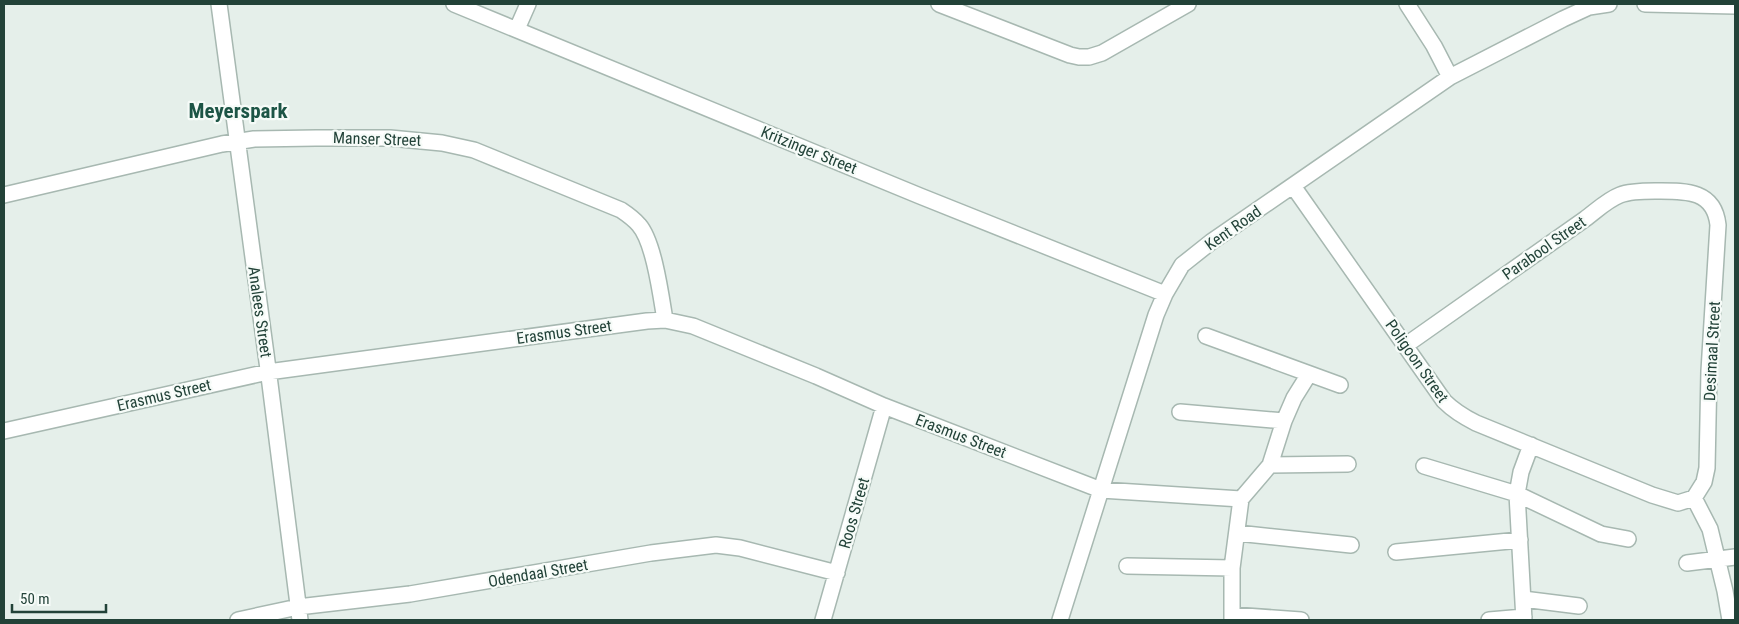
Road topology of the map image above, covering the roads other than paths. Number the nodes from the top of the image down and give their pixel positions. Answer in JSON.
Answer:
{"nodes":[{"id":1,"x":218,"y":4,"type":"edge"},
{"id":2,"x":454,"y":4,"type":"edge"},
{"id":3,"x":528,"y":4,"type":"edge"},
{"id":4,"x":939,"y":4,"type":"edge"},
{"id":5,"x":1188,"y":4,"type":"edge"},
{"id":6,"x":1406,"y":4,"type":"edge"},
{"id":7,"x":1609,"y":4,"type":"edge"},
{"id":8,"x":1645,"y":4,"type":"edge"},
{"id":9,"x":1735,"y":6,"type":"edge"},
{"id":10,"x":517,"y":30,"type":"junction"},
{"id":11,"x":1450,"y":77,"type":"junction"},
{"id":12,"x":238,"y":142,"type":"junction"},
{"id":13,"x":1293,"y":186,"type":"junction"},
{"id":14,"x":1695,"y":194,"type":"joint"},
{"id":15,"x":4,"y":195,"type":"edge"},
{"id":16,"x":1165,"y":294,"type":"junction"},
{"id":17,"x":665,"y":320,"type":"junction"},
{"id":18,"x":1206,"y":336,"type":"dead end"},
{"id":19,"x":1406,"y":346,"type":"junction"},
{"id":20,"x":268,"y":372,"type":"junction"},
{"id":21,"x":1309,"y":374,"type":"junction"},
{"id":22,"x":1340,"y":385,"type":"dead end"},
{"id":23,"x":884,"y":406,"type":"junction"},
{"id":24,"x":1180,"y":412,"type":"dead end"},
{"id":25,"x":1284,"y":421,"type":"junction"},
{"id":26,"x":4,"y":431,"type":"edge"},
{"id":27,"x":1531,"y":446,"type":"junction"},
{"id":28,"x":1348,"y":464,"type":"dead end"},
{"id":29,"x":1270,"y":465,"type":"junction"},
{"id":30,"x":1424,"y":466,"type":"dead end"},
{"id":31,"x":1101,"y":490,"type":"junction"},
{"id":32,"x":1517,"y":494,"type":"junction"},
{"id":33,"x":1694,"y":498,"type":"junction"},
{"id":34,"x":1242,"y":499,"type":"junction"},
{"id":35,"x":1237,"y":533,"type":"junction"},
{"id":36,"x":1628,"y":539,"type":"dead end"},
{"id":37,"x":1520,"y":540,"type":"junction"},
{"id":38,"x":1351,"y":545,"type":"dead end"},
{"id":39,"x":1396,"y":552,"type":"dead end"},
{"id":40,"x":1735,"y":557,"type":"edge"},
{"id":41,"x":1718,"y":559,"type":"junction"},
{"id":42,"x":1687,"y":562,"type":"dead end"},
{"id":43,"x":1127,"y":566,"type":"dead end"},
{"id":44,"x":1232,"y":568,"type":"junction"},
{"id":45,"x":837,"y":573,"type":"junction"},
{"id":46,"x":1523,"y":599,"type":"junction"},
{"id":47,"x":1579,"y":606,"type":"dead end"},
{"id":48,"x":299,"y":614,"type":"edge"},
{"id":49,"x":1232,"y":617,"type":"edge"},
{"id":50,"x":1524,"y":619,"type":"edge"},
{"id":51,"x":238,"y":620,"type":"edge"},
{"id":52,"x":823,"y":620,"type":"edge"},
{"id":53,"x":1060,"y":620,"type":"edge"},
{"id":54,"x":1301,"y":620,"type":"edge"},
{"id":55,"x":1489,"y":620,"type":"edge"},
{"id":56,"x":1730,"y":620,"type":"edge"}],
"edges":[{"from":1,"to":12,"type":"street","name":"Analees Street"},
{"from":2,"to":10,"type":"street","name":"Kritzinger Street"},
{"from":3,"to":10,"type":"street"},
{"from":4,"to":5,"type":"street"},
{"from":6,"to":11,"type":"street"},
{"from":7,"to":11,"type":"street","name":"Kent Road"},
{"from":8,"to":9,"type":"street"},
{"from":10,"to":16,"type":"street","name":"Kritzinger Street"},
{"from":11,"to":13,"type":"street","name":"Kent Road"},
{"from":12,"to":15,"type":"street","name":"Manser Street"},
{"from":12,"to":17,"type":"street","name":"Manser Street"},
{"from":12,"to":20,"type":"street","name":"Analees Street"},
{"from":13,"to":16,"type":"street","name":"Kent Road"},
{"from":13,"to":19,"type":"street","name":"Poligoon Street"},
{"from":14,"to":19,"type":"street","name":"Parabool Street"},
{"from":14,"to":33,"type":"street","name":"Desimaal Street"},
{"from":16,"to":31,"type":"street","name":"Kent Road"},
{"from":17,"to":20,"type":"street","name":"Erasmus Street"},
{"from":17,"to":23,"type":"street","name":"Erasmus Street"},
{"from":18,"to":21,"type":"street"},
{"from":19,"to":27,"type":"street","name":"Poligoon Street"},
{"from":20,"to":26,"type":"street","name":"Erasmus Street"},
{"from":20,"to":48,"type":"street","name":"Analees Street"},
{"from":21,"to":22,"type":"street"},
{"from":21,"to":25,"type":"street"},
{"from":23,"to":31,"type":"street","name":"Erasmus Street"},
{"from":23,"to":45,"type":"street","name":"Roos Street"},
{"from":24,"to":25,"type":"street"},
{"from":25,"to":29,"type":"street"},
{"from":27,"to":32,"type":"street"},
{"from":27,"to":33,"type":"street","name":"Poligoon Street"},
{"from":28,"to":29,"type":"street"},
{"from":29,"to":34,"type":"street"},
{"from":30,"to":32,"type":"street"},
{"from":31,"to":34,"type":"street","name":"Erasmus Street"},
{"from":31,"to":53,"type":"street","name":"Kent Road"},
{"from":32,"to":36,"type":"street"},
{"from":32,"to":37,"type":"street"},
{"from":33,"to":41,"type":"street"},
{"from":34,"to":35,"type":"street"},
{"from":35,"to":38,"type":"street"},
{"from":35,"to":44,"type":"street"},
{"from":37,"to":39,"type":"street"},
{"from":37,"to":46,"type":"street"},
{"from":40,"to":41,"type":"street"},
{"from":41,"to":42,"type":"street"},
{"from":41,"to":56,"type":"street"},
{"from":43,"to":44,"type":"street"},
{"from":44,"to":49,"type":"street"},
{"from":45,"to":48,"type":"street","name":"Odendaal Street"},
{"from":45,"to":52,"type":"street","name":"Roos Street"},
{"from":46,"to":47,"type":"street"},
{"from":46,"to":50,"type":"street"},
{"from":48,"to":51,"type":"street","name":"Odendaal Street"},
{"from":49,"to":54,"type":"street"},
{"from":50,"to":55,"type":"street"}]}
